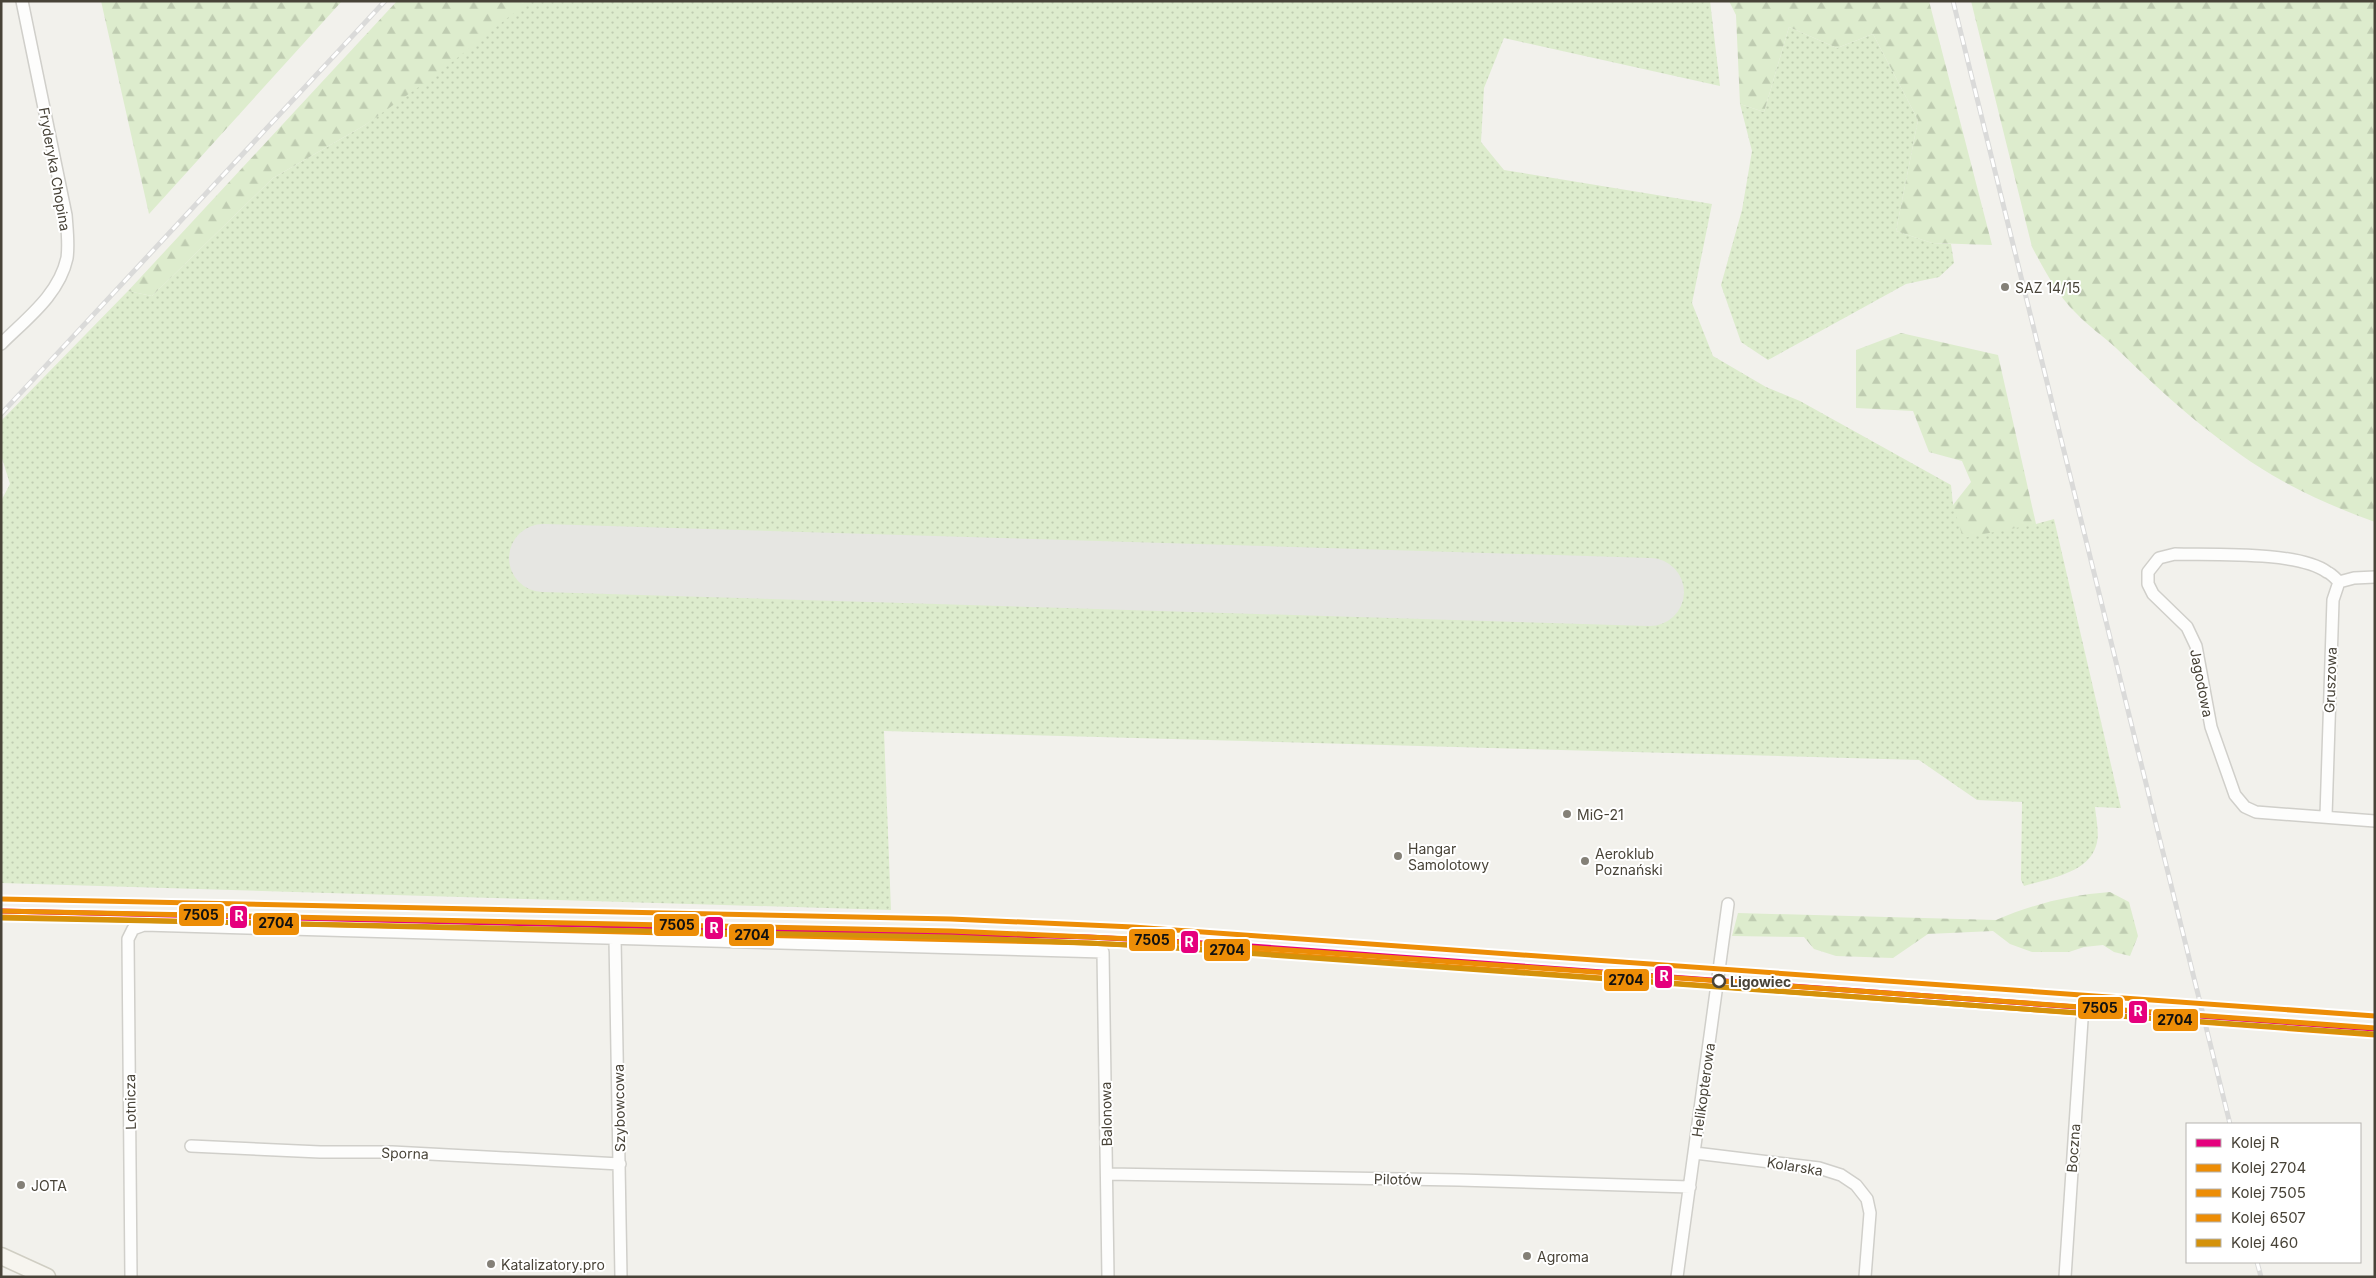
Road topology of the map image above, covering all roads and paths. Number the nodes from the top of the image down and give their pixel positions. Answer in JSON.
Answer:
{"nodes":[{"id":1,"x":22,"y":1,"type":"edge"},
{"id":2,"x":1,"y":344,"type":"edge"},
{"id":3,"x":2375,"y":577,"type":"edge"},
{"id":4,"x":2339,"y":582,"type":"junction"},
{"id":5,"x":2326,"y":816,"type":"junction"},
{"id":6,"x":2375,"y":821,"type":"edge"},
{"id":7,"x":1728,"y":904,"type":"dead end"},
{"id":8,"x":615,"y":938,"type":"junction"},
{"id":9,"x":2082,"y":1020,"type":"dead end"},
{"id":10,"x":191,"y":1146,"type":"dead end"},
{"id":11,"x":1695,"y":1153,"type":"junction"},
{"id":12,"x":620,"y":1164,"type":"junction"},
{"id":13,"x":1107,"y":1174,"type":"junction"},
{"id":14,"x":1690,"y":1187,"type":"junction"},
{"id":15,"x":1,"y":1256,"type":"edge"},
{"id":16,"x":47,"y":1277,"type":"edge"},
{"id":17,"x":131,"y":1277,"type":"edge"},
{"id":18,"x":621,"y":1277,"type":"edge"},
{"id":19,"x":1108,"y":1277,"type":"edge"},
{"id":20,"x":1677,"y":1277,"type":"edge"},
{"id":21,"x":1865,"y":1277,"type":"edge"},
{"id":22,"x":2065,"y":1277,"type":"edge"}],
"edges":[{"from":1,"to":2,"type":"street","name":"Fryderyka Chopina"},
{"from":3,"to":4,"type":"street"},
{"from":4,"to":5,"type":"street","name":"Gruszowa"},
{"from":4,"to":5,"type":"street","name":"Jagodowa"},
{"from":5,"to":6,"type":"street"},
{"from":7,"to":11,"type":"street","name":"Helikopterowa"},
{"from":8,"to":12,"type":"street","name":"Szybowcowa"},
{"from":8,"to":13,"type":"street","name":"Balonowa"},
{"from":8,"to":17,"type":"street","name":"Lotnicza"},
{"from":9,"to":22,"type":"street","name":"Boczna"},
{"from":10,"to":12,"type":"street","name":"Sporna"},
{"from":11,"to":14,"type":"street","name":"Helikopterowa"},
{"from":11,"to":21,"type":"street","name":"Kolarska"},
{"from":12,"to":18,"type":"street","name":"Szybowcowa"},
{"from":13,"to":14,"type":"street","name":"Pilotów"},
{"from":13,"to":19,"type":"street","name":"Balonowa"},
{"from":14,"to":20,"type":"street","name":"Helikopterowa"},
{"from":15,"to":16,"type":"main road"}]}
